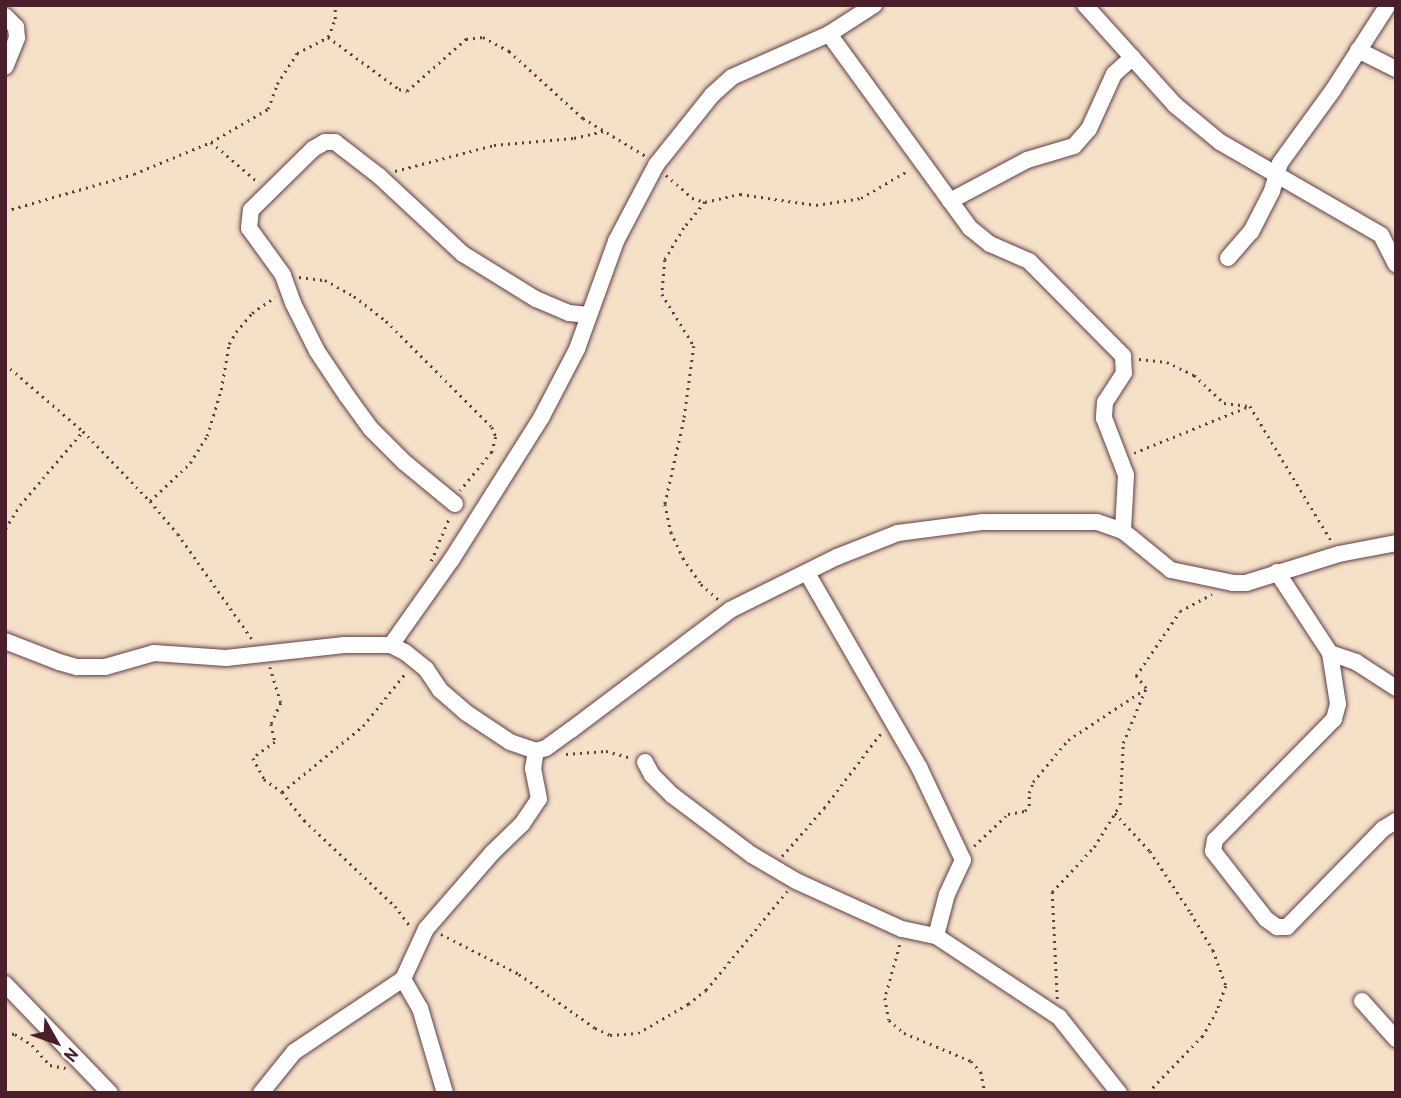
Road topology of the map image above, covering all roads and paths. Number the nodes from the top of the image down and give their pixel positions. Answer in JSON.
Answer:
{"nodes":[{"id":1,"x":335,"y":5,"type":"edge"},
{"id":2,"x":874,"y":5,"type":"edge"},
{"id":3,"x":1084,"y":5,"type":"edge"},
{"id":4,"x":1388,"y":5,"type":"edge"},
{"id":5,"x":5,"y":16,"type":"edge"},
{"id":6,"x":829,"y":34,"type":"junction"},
{"id":7,"x":328,"y":37,"type":"junction"},
{"id":8,"x":1358,"y":50,"type":"junction"},
{"id":9,"x":1133,"y":57,"type":"junction"},
{"id":10,"x":5,"y":67,"type":"edge"},
{"id":11,"x":1396,"y":69,"type":"edge"},
{"id":12,"x":606,"y":131,"type":"junction"},
{"id":13,"x":211,"y":142,"type":"junction"},
{"id":14,"x":922,"y":164,"type":"junction"},
{"id":15,"x":656,"y":165,"type":"junction"},
{"id":16,"x":379,"y":176,"type":"junction"},
{"id":17,"x":1276,"y":177,"type":"junction"},
{"id":18,"x":266,"y":196,"type":"junction"},
{"id":19,"x":950,"y":201,"type":"junction"},
{"id":20,"x":705,"y":202,"type":"junction"},
{"id":21,"x":5,"y":211,"type":"edge"},
{"id":22,"x":1228,"y":258,"type":"dead end"},
{"id":23,"x":1396,"y":264,"type":"edge"},
{"id":24,"x":285,"y":282,"type":"junction"},
{"id":25,"x":588,"y":315,"type":"junction"},
{"id":26,"x":1123,"y":356,"type":"junction"},
{"id":27,"x":5,"y":364,"type":"edge"},
{"id":28,"x":1250,"y":406,"type":"junction"},
{"id":29,"x":83,"y":431,"type":"junction"},
{"id":30,"x":1122,"y":458,"type":"junction"},
{"id":31,"x":150,"y":501,"type":"junction"},
{"id":32,"x":455,"y":504,"type":"junction"},
{"id":33,"x":5,"y":529,"type":"edge"},
{"id":34,"x":1123,"y":531,"type":"junction"},
{"id":35,"x":1396,"y":543,"type":"edge"},
{"id":36,"x":1339,"y":554,"type":"junction"},
{"id":37,"x":428,"y":569,"type":"dead end"},
{"id":38,"x":1277,"y":572,"type":"junction"},
{"id":39,"x":807,"y":573,"type":"junction"},
{"id":40,"x":1233,"y":583,"type":"junction"},
{"id":41,"x":730,"y":610,"type":"junction"},
{"id":42,"x":5,"y":640,"type":"edge"},
{"id":43,"x":391,"y":645,"type":"junction"},
{"id":44,"x":266,"y":653,"type":"junction"},
{"id":45,"x":1330,"y":653,"type":"junction"},
{"id":46,"x":416,"y":660,"type":"junction"},
{"id":47,"x":1146,"y":688,"type":"junction"},
{"id":48,"x":1396,"y":688,"type":"edge"},
{"id":49,"x":893,"y":721,"type":"junction"},
{"id":50,"x":541,"y":749,"type":"junction"},
{"id":51,"x":645,"y":762,"type":"joint"},
{"id":52,"x":282,"y":792,"type":"junction"},
{"id":53,"x":1115,"y":813,"type":"junction"},
{"id":54,"x":1396,"y":821,"type":"edge"},
{"id":55,"x":963,"y":860,"type":"junction"},
{"id":56,"x":773,"y":867,"type":"junction"},
{"id":57,"x":796,"y":881,"type":"junction"},
{"id":58,"x":427,"y":928,"type":"junction"},
{"id":59,"x":902,"y":929,"type":"junction"},
{"id":60,"x":936,"y":936,"type":"junction"},
{"id":61,"x":403,"y":979,"type":"junction"},
{"id":62,"x":5,"y":984,"type":"edge"},
{"id":63,"x":1362,"y":1001,"type":"dead end"},
{"id":64,"x":1059,"y":1017,"type":"junction"},
{"id":65,"x":5,"y":1033,"type":"edge"},
{"id":66,"x":1396,"y":1039,"type":"edge"},
{"id":67,"x":86,"y":1066,"type":"junction"},
{"id":68,"x":110,"y":1093,"type":"edge"},
{"id":69,"x":261,"y":1093,"type":"edge"},
{"id":70,"x":445,"y":1093,"type":"edge"},
{"id":71,"x":557,"y":1093,"type":"edge"},
{"id":72,"x":566,"y":1093,"type":"edge"},
{"id":73,"x":985,"y":1093,"type":"edge"},
{"id":74,"x":1119,"y":1093,"type":"edge"},
{"id":75,"x":1148,"y":1093,"type":"edge"}],
"edges":[{"from":1,"to":7,"type":"path"},
{"from":2,"to":6,"type":"street"},
{"from":3,"to":9,"type":"street"},
{"from":4,"to":8,"type":"street"},
{"from":5,"to":10,"type":"street"},
{"from":6,"to":14,"type":"street"},
{"from":6,"to":15,"type":"street"},
{"from":7,"to":12,"type":"path"},
{"from":7,"to":13,"type":"path"},
{"from":8,"to":11,"type":"street"},
{"from":8,"to":17,"type":"street"},
{"from":9,"to":17,"type":"street"},
{"from":9,"to":19,"type":"street"},
{"from":12,"to":15,"type":"path"},
{"from":12,"to":16,"type":"path"},
{"from":13,"to":18,"type":"path"},
{"from":13,"to":21,"type":"path"},
{"from":14,"to":19,"type":"street"},
{"from":14,"to":20,"type":"path"},
{"from":15,"to":20,"type":"path"},
{"from":15,"to":25,"type":"street"},
{"from":16,"to":18,"type":"street"},
{"from":16,"to":25,"type":"street"},
{"from":17,"to":22,"type":"street"},
{"from":17,"to":23,"type":"street"},
{"from":18,"to":24,"type":"street"},
{"from":19,"to":26,"type":"street"},
{"from":20,"to":41,"type":"path"},
{"from":24,"to":31,"type":"path"},
{"from":24,"to":32,"type":"street"},
{"from":24,"to":32,"type":"path"},
{"from":25,"to":43,"type":"street"},
{"from":26,"to":28,"type":"path"},
{"from":26,"to":30,"type":"street"},
{"from":27,"to":29,"type":"path"},
{"from":28,"to":30,"type":"path"},
{"from":28,"to":36,"type":"path"},
{"from":29,"to":31,"type":"path"},
{"from":29,"to":33,"type":"path"},
{"from":30,"to":34,"type":"street"},
{"from":31,"to":44,"type":"path"},
{"from":32,"to":37,"type":"path"},
{"from":34,"to":39,"type":"street"},
{"from":34,"to":40,"type":"street"},
{"from":35,"to":36,"type":"street"},
{"from":36,"to":38,"type":"street"},
{"from":38,"to":40,"type":"street"},
{"from":38,"to":45,"type":"street"},
{"from":39,"to":41,"type":"street"},
{"from":39,"to":49,"type":"street"},
{"from":40,"to":47,"type":"path"},
{"from":41,"to":50,"type":"street"},
{"from":42,"to":44,"type":"street"},
{"from":43,"to":44,"type":"street"},
{"from":43,"to":46,"type":"street"},
{"from":44,"to":52,"type":"path"},
{"from":45,"to":48,"type":"street"},
{"from":45,"to":54,"type":"street"},
{"from":46,"to":50,"type":"street"},
{"from":46,"to":52,"type":"path"},
{"from":47,"to":53,"type":"path"},
{"from":47,"to":55,"type":"path"},
{"from":49,"to":55,"type":"street"},
{"from":49,"to":56,"type":"path"},
{"from":50,"to":51,"type":"path"},
{"from":50,"to":58,"type":"street"},
{"from":51,"to":56,"type":"street"},
{"from":52,"to":58,"type":"path"},
{"from":53,"to":64,"type":"path"},
{"from":53,"to":75,"type":"path"},
{"from":55,"to":60,"type":"street"},
{"from":56,"to":57,"type":"street"},
{"from":57,"to":58,"type":"path"},
{"from":57,"to":59,"type":"street"},
{"from":58,"to":61,"type":"street"},
{"from":59,"to":60,"type":"street"},
{"from":59,"to":73,"type":"path"},
{"from":60,"to":64,"type":"street"},
{"from":61,"to":69,"type":"street"},
{"from":61,"to":70,"type":"street"},
{"from":62,"to":67,"type":"street"},
{"from":63,"to":66,"type":"street"},
{"from":64,"to":74,"type":"street"},
{"from":65,"to":67,"type":"path"},
{"from":67,"to":68,"type":"street"},
{"from":71,"to":72,"type":"path"}]}
